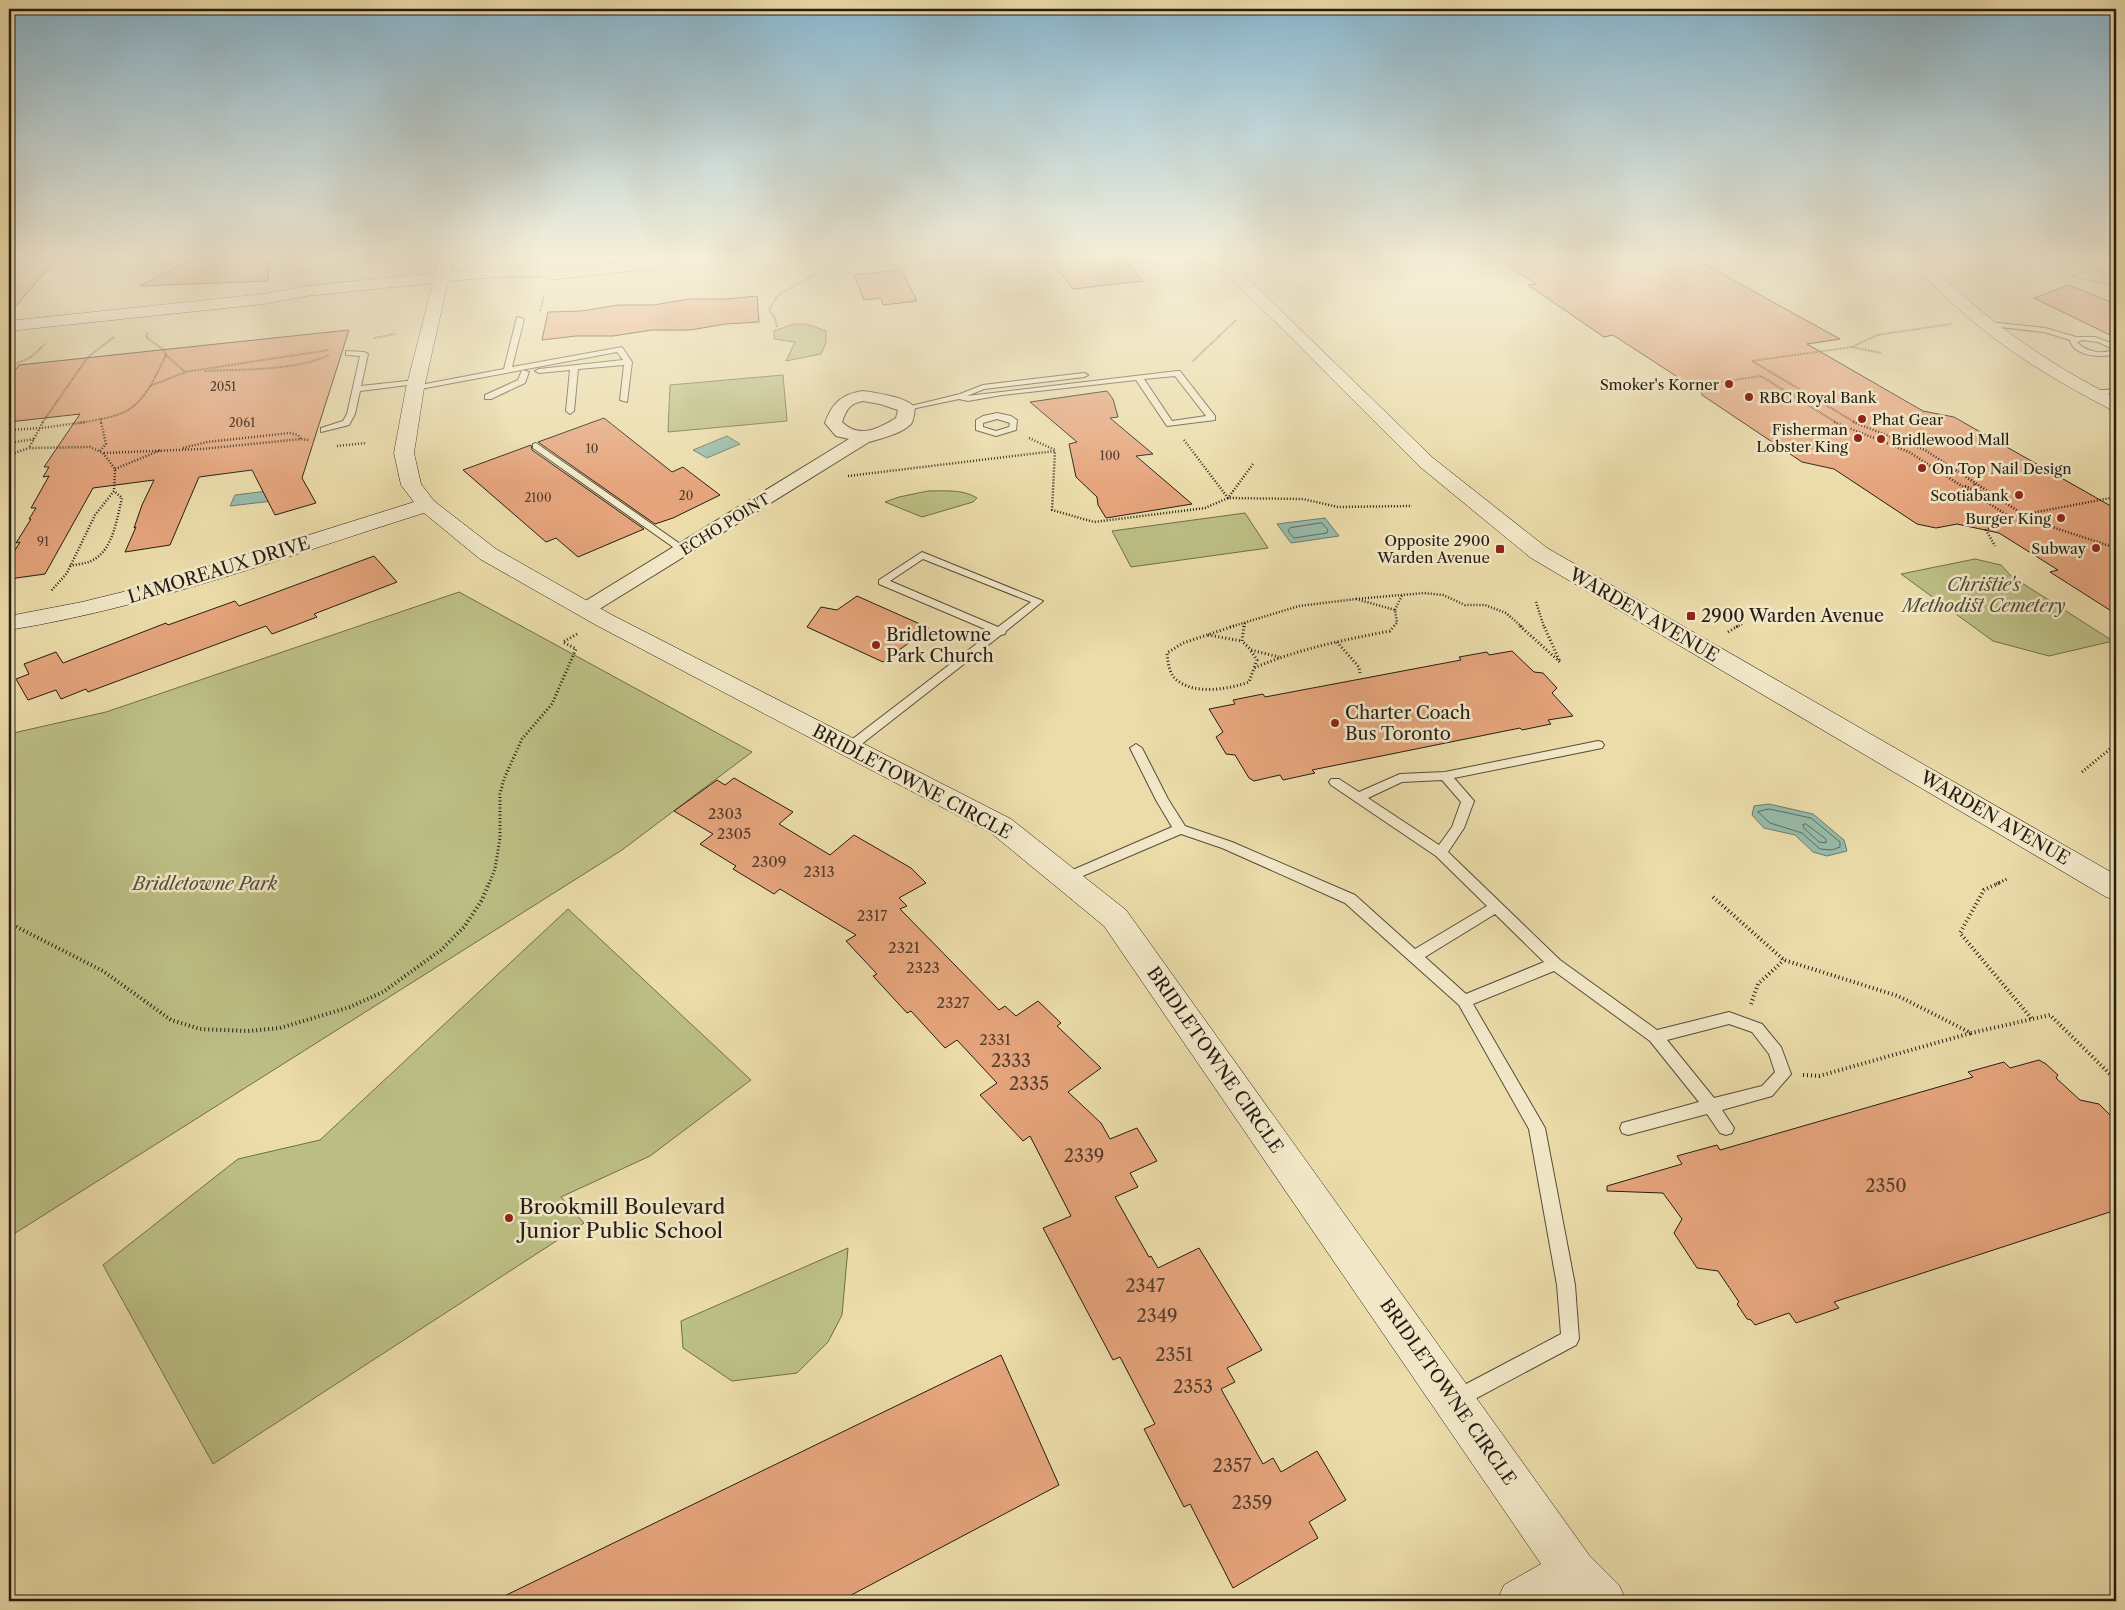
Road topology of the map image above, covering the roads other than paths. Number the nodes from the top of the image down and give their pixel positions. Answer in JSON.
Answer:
{"nodes":[{"id":1,"x":427,"y":334,"type":"edge"},
{"id":2,"x":516,"y":334,"type":"edge"},
{"id":3,"x":1301,"y":334,"type":"edge"},
{"id":4,"x":1998,"y":334,"type":"edge"},
{"id":5,"x":2058,"y":334,"type":"edge"},
{"id":6,"x":2074,"y":340,"type":"junction"},
{"id":7,"x":2116,"y":352,"type":"edge"},
{"id":8,"x":350,"y":353,"type":"dead end"},
{"id":9,"x":628,"y":362,"type":"junction"},
{"id":10,"x":574,"y":367,"type":"junction"},
{"id":11,"x":508,"y":369,"type":"junction"},
{"id":12,"x":525,"y":372,"type":"junction"},
{"id":13,"x":1084,"y":375,"type":"dead end"},
{"id":14,"x":1139,"y":378,"type":"junction"},
{"id":15,"x":415,"y":385,"type":"junction"},
{"id":16,"x":356,"y":389,"type":"junction"},
{"id":17,"x":2116,"y":391,"type":"edge"},
{"id":18,"x":2092,"y":394,"type":"junction"},
{"id":19,"x":488,"y":397,"type":"dead end"},
{"id":20,"x":624,"y":400,"type":"dead end"},
{"id":21,"x":973,"y":406,"type":"junction"},
{"id":22,"x":2116,"y":406,"type":"edge"},
{"id":23,"x":907,"y":408,"type":"junction"},
{"id":24,"x":570,"y":411,"type":"dead end"},
{"id":25,"x":324,"y":430,"type":"dead end"},
{"id":26,"x":863,"y":438,"type":"junction"},
{"id":27,"x":536,"y":446,"type":"dead end"},
{"id":28,"x":427,"y":505,"type":"junction"},
{"id":29,"x":683,"y":550,"type":"junction"},
{"id":30,"x":583,"y":620,"type":"junction"},
{"id":31,"x":9,"y":623,"type":"edge"},
{"id":32,"x":1001,"y":632,"type":"junction"},
{"id":33,"x":1598,"y":745,"type":"dead end"},
{"id":34,"x":850,"y":747,"type":"junction"},
{"id":35,"x":1136,"y":748,"type":"dead end"},
{"id":36,"x":1445,"y":776,"type":"junction"},
{"id":37,"x":1334,"y":782,"type":"dead end"},
{"id":38,"x":1358,"y":798,"type":"junction"},
{"id":39,"x":1180,"y":829,"type":"junction"},
{"id":40,"x":1441,"y":853,"type":"junction"},
{"id":41,"x":1066,"y":878,"type":"junction"},
{"id":42,"x":2116,"y":889,"type":"edge"},
{"id":43,"x":1497,"y":906,"type":"junction"},
{"id":44,"x":1414,"y":957,"type":"junction"},
{"id":45,"x":1555,"y":964,"type":"junction"},
{"id":46,"x":1464,"y":1001,"type":"junction"},
{"id":47,"x":1655,"y":1037,"type":"junction"},
{"id":48,"x":1710,"y":1105,"type":"junction"},
{"id":49,"x":1628,"y":1128,"type":"dead end"},
{"id":50,"x":1726,"y":1128,"type":"dead end"},
{"id":51,"x":1454,"y":1401,"type":"junction"},
{"id":52,"x":1588,"y":1586,"type":"edge"},
{"id":53,"x":1520,"y":1601,"type":"edge"}],
"edges":[{"from":1,"to":15,"type":"street","name":"BRIDLETOWNE CIRCLE"},
{"from":2,"to":11,"type":"lane"},
{"from":3,"to":42,"type":"street","name":"WARDEN AVENUE"},
{"from":4,"to":18,"type":"street"},
{"from":5,"to":6,"type":"lane"},
{"from":6,"to":7,"type":"lane"},
{"from":6,"to":7,"type":"lane"},
{"from":8,"to":16,"type":"lane"},
{"from":9,"to":10,"type":"lane"},
{"from":9,"to":11,"type":"lane"},
{"from":9,"to":20,"type":"lane"},
{"from":10,"to":12,"type":"lane"},
{"from":10,"to":24,"type":"lane"},
{"from":11,"to":12,"type":"lane"},
{"from":11,"to":15,"type":"lane"},
{"from":12,"to":19,"type":"lane"},
{"from":13,"to":21,"type":"lane"},
{"from":14,"to":14,"type":"lane"},
{"from":14,"to":21,"type":"lane"},
{"from":15,"to":16,"type":"lane"},
{"from":15,"to":28,"type":"street","name":"BRIDLETOWNE CIRCLE"},
{"from":16,"to":25,"type":"lane"},
{"from":17,"to":18,"type":"lane"},
{"from":18,"to":22,"type":"street"},
{"from":21,"to":21,"type":"lane"},
{"from":21,"to":23,"type":"lane"},
{"from":23,"to":26,"type":"street","name":"ECHO POINT"},
{"from":23,"to":26,"type":"street"},
{"from":26,"to":29,"type":"street","name":"ECHO POINT"},
{"from":27,"to":29,"type":"lane"},
{"from":28,"to":30,"type":"street","name":"BRIDLETOWNE CIRCLE"},
{"from":28,"to":31,"type":"street","name":"L'AMOREAUX DRIVE"},
{"from":29,"to":30,"type":"street","name":"ECHO POINT"},
{"from":30,"to":34,"type":"street","name":"BRIDLETOWNE CIRCLE"},
{"from":32,"to":32,"type":"lane"},
{"from":32,"to":34,"type":"lane"},
{"from":33,"to":36,"type":"lane"},
{"from":34,"to":41,"type":"street","name":"BRIDLETOWNE CIRCLE"},
{"from":35,"to":39,"type":"lane"},
{"from":36,"to":38,"type":"lane"},
{"from":36,"to":40,"type":"lane"},
{"from":37,"to":38,"type":"lane"},
{"from":38,"to":40,"type":"lane"},
{"from":39,"to":41,"type":"lane"},
{"from":39,"to":44,"type":"lane"},
{"from":40,"to":43,"type":"lane"},
{"from":41,"to":51,"type":"street","name":"BRIDLETOWNE CIRCLE"},
{"from":43,"to":44,"type":"lane"},
{"from":43,"to":45,"type":"lane"},
{"from":44,"to":46,"type":"lane"},
{"from":45,"to":46,"type":"lane"},
{"from":45,"to":47,"type":"lane"},
{"from":46,"to":51,"type":"lane"},
{"from":47,"to":48,"type":"lane"},
{"from":47,"to":48,"type":"lane"},
{"from":48,"to":49,"type":"lane"},
{"from":48,"to":50,"type":"lane"},
{"from":51,"to":52,"type":"street","name":"BRIDLETOWNE CIRCLE"},
{"from":52,"to":53,"type":"street"}]}
